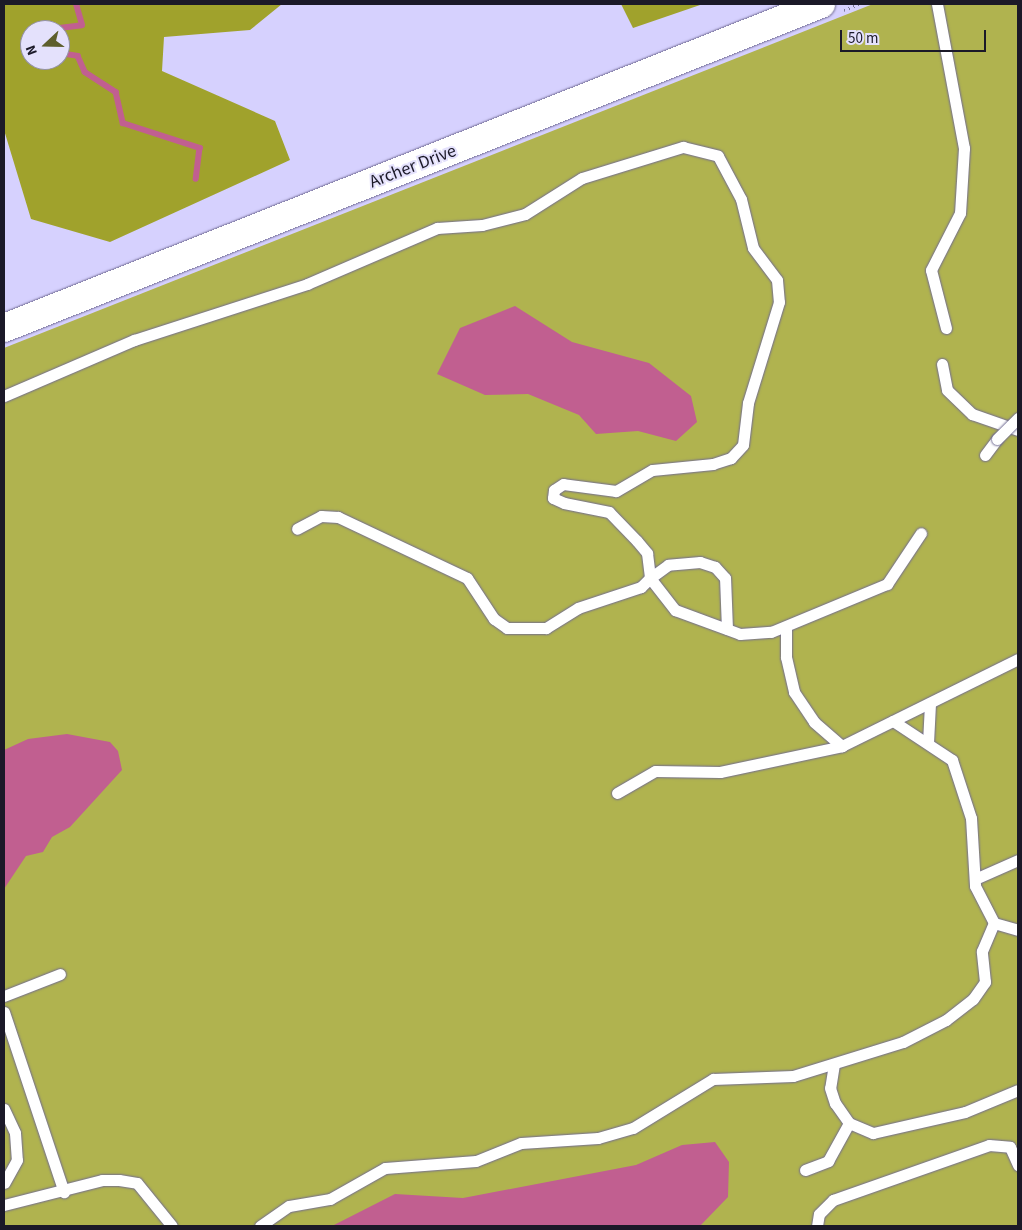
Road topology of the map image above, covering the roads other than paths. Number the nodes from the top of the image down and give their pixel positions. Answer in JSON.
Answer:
{"nodes":[{"id":1,"x":821,"y":4,"type":"edge"},
{"id":2,"x":937,"y":4,"type":"edge"},
{"id":3,"x":4,"y":328,"type":"edge"},
{"id":4,"x":946,"y":328,"type":"dead end"},
{"id":5,"x":942,"y":364,"type":"dead end"},
{"id":6,"x":4,"y":396,"type":"edge"},
{"id":7,"x":1018,"y":418,"type":"edge"},
{"id":8,"x":1018,"y":430,"type":"edge"},
{"id":9,"x":984,"y":454,"type":"dead end"},
{"id":10,"x":616,"y":491,"type":"junction"},
{"id":11,"x":612,"y":515,"type":"junction"},
{"id":12,"x":297,"y":529,"type":"dead end"},
{"id":13,"x":921,"y":533,"type":"dead end"},
{"id":14,"x":650,"y":578,"type":"junction"},
{"id":15,"x":786,"y":627,"type":"junction"},
{"id":16,"x":727,"y":629,"type":"junction"},
{"id":17,"x":1018,"y":659,"type":"edge"},
{"id":18,"x":930,"y":703,"type":"junction"},
{"id":19,"x":893,"y":721,"type":"junction"},
{"id":20,"x":928,"y":743,"type":"junction"},
{"id":21,"x":842,"y":746,"type":"junction"},
{"id":22,"x":616,"y":792,"type":"dead end"},
{"id":23,"x":1018,"y":860,"type":"edge"},
{"id":24,"x":975,"y":879,"type":"junction"},
{"id":25,"x":994,"y":923,"type":"junction"},
{"id":26,"x":1018,"y":930,"type":"edge"},
{"id":27,"x":60,"y":974,"type":"dead end"},
{"id":28,"x":4,"y":996,"type":"edge"},
{"id":29,"x":4,"y":1012,"type":"edge"},
{"id":30,"x":834,"y":1064,"type":"junction"},
{"id":31,"x":1018,"y":1090,"type":"edge"},
{"id":32,"x":4,"y":1109,"type":"edge"},
{"id":33,"x":849,"y":1123,"type":"junction"},
{"id":34,"x":1018,"y":1165,"type":"edge"},
{"id":35,"x":805,"y":1170,"type":"dead end"},
{"id":36,"x":4,"y":1183,"type":"edge"},
{"id":37,"x":64,"y":1192,"type":"junction"},
{"id":38,"x":4,"y":1205,"type":"edge"},
{"id":39,"x":172,"y":1226,"type":"edge"},
{"id":40,"x":260,"y":1226,"type":"edge"},
{"id":41,"x":816,"y":1226,"type":"edge"}],
"edges":[{"from":1,"to":3,"type":"street","name":"Archer Drive"},
{"from":2,"to":4,"type":"lane"},
{"from":5,"to":8,"type":"lane"},
{"from":6,"to":10,"type":"lane"},
{"from":7,"to":9,"type":"lane","bridge":true},
{"from":10,"to":11,"type":"lane"},
{"from":10,"to":11,"type":"lane"},
{"from":11,"to":14,"type":"lane"},
{"from":12,"to":14,"type":"lane"},
{"from":13,"to":15,"type":"lane"},
{"from":14,"to":16,"type":"lane"},
{"from":14,"to":16,"type":"lane"},
{"from":15,"to":16,"type":"lane"},
{"from":15,"to":21,"type":"lane"},
{"from":17,"to":18,"type":"lane"},
{"from":18,"to":19,"type":"lane"},
{"from":18,"to":20,"type":"lane"},
{"from":19,"to":20,"type":"lane"},
{"from":19,"to":21,"type":"lane"},
{"from":20,"to":24,"type":"lane"},
{"from":21,"to":22,"type":"lane"},
{"from":23,"to":24,"type":"lane"},
{"from":24,"to":25,"type":"lane"},
{"from":25,"to":26,"type":"lane"},
{"from":25,"to":30,"type":"lane"},
{"from":27,"to":28,"type":"lane"},
{"from":29,"to":37,"type":"lane"},
{"from":30,"to":33,"type":"lane"},
{"from":30,"to":40,"type":"lane"},
{"from":31,"to":33,"type":"lane"},
{"from":32,"to":36,"type":"lane"},
{"from":33,"to":35,"type":"lane"},
{"from":34,"to":41,"type":"lane"},
{"from":37,"to":38,"type":"lane"},
{"from":37,"to":39,"type":"lane"}]}
